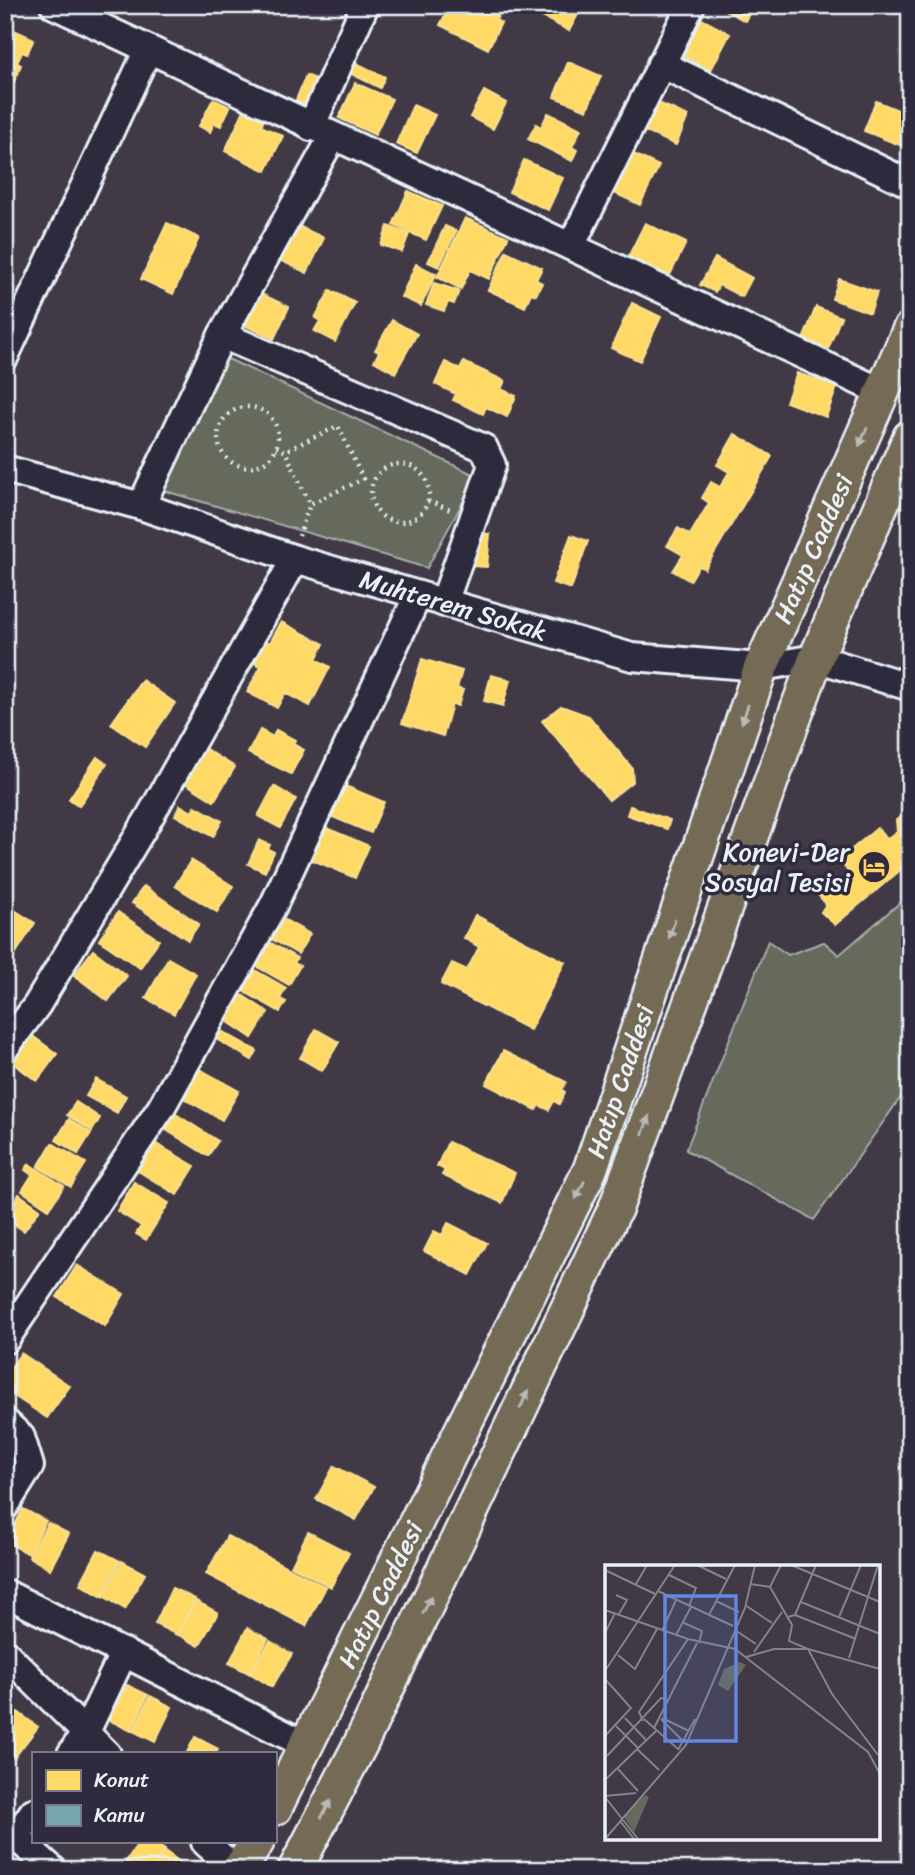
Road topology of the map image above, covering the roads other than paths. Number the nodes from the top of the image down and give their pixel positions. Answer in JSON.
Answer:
{"nodes":[{"id":1,"x":54,"y":5,"type":"edge"},
{"id":2,"x":365,"y":5,"type":"edge"},
{"id":3,"x":691,"y":5,"type":"edge"},
{"id":4,"x":148,"y":50,"type":"junction"},
{"id":5,"x":661,"y":64,"type":"junction"},
{"id":6,"x":322,"y":132,"type":"junction"},
{"id":7,"x":910,"y":184,"type":"edge"},
{"id":8,"x":571,"y":246,"type":"junction"},
{"id":9,"x":910,"y":329,"type":"edge"},
{"id":10,"x":222,"y":335,"type":"junction"},
{"id":11,"x":5,"y":356,"type":"edge"},
{"id":12,"x":882,"y":392,"type":"junction"},
{"id":13,"x":909,"y":440,"type":"edge"},
{"id":14,"x":5,"y":469,"type":"edge"},
{"id":15,"x":141,"y":506,"type":"junction"},
{"id":16,"x":293,"y":559,"type":"junction"},
{"id":17,"x":418,"y":595,"type":"junction"},
{"id":18,"x":444,"y":603,"type":"junction"},
{"id":19,"x":816,"y":657,"type":"junction"},
{"id":20,"x":761,"y":667,"type":"junction"},
{"id":21,"x":910,"y":687,"type":"edge"},
{"id":22,"x":5,"y":1048,"type":"edge"},
{"id":23,"x":9,"y":1329,"type":"edge"},
{"id":24,"x":5,"y":1422,"type":"edge"},
{"id":25,"x":5,"y":1506,"type":"edge"},
{"id":26,"x":5,"y":1594,"type":"edge"},
{"id":27,"x":124,"y":1652,"type":"junction"},
{"id":28,"x":5,"y":1654,"type":"edge"},
{"id":29,"x":78,"y":1744,"type":"edge"},
{"id":30,"x":306,"y":1745,"type":"junction"},
{"id":31,"x":101,"y":1752,"type":"edge"},
{"id":32,"x":276,"y":1806,"type":"edge"},
{"id":33,"x":32,"y":1813,"type":"edge"},
{"id":34,"x":11,"y":1833,"type":"edge"},
{"id":35,"x":206,"y":1843,"type":"edge"},
{"id":36,"x":256,"y":1843,"type":"edge"},
{"id":37,"x":53,"y":1870,"type":"edge"},
{"id":38,"x":238,"y":1870,"type":"edge"},
{"id":39,"x":295,"y":1870,"type":"edge"}],
"edges":[{"from":1,"to":4,"type":"street"},
{"from":2,"to":6,"type":"street"},
{"from":3,"to":5,"type":"street"},
{"from":4,"to":6,"type":"street"},
{"from":4,"to":11,"type":"street"},
{"from":5,"to":7,"type":"street"},
{"from":5,"to":8,"type":"street"},
{"from":6,"to":8,"type":"street"},
{"from":6,"to":10,"type":"street"},
{"from":8,"to":12,"type":"street"},
{"from":9,"to":12,"type":"main road","name":"Hatıp Caddesi"},
{"from":10,"to":15,"type":"street"},
{"from":10,"to":18,"type":"street"},
{"from":12,"to":20,"type":"main road","name":"Hatıp Caddesi","one_way":true},
{"from":13,"to":19,"type":"main road","name":"Hatıp Caddesi"},
{"from":14,"to":15,"type":"street","name":"Muhterem Sokak"},
{"from":15,"to":16,"type":"street","name":"Muhterem Sokak"},
{"from":16,"to":17,"type":"street","name":"Muhterem Sokak"},
{"from":16,"to":22,"type":"street"},
{"from":17,"to":18,"type":"street","name":"Muhterem Sokak"},
{"from":17,"to":23,"type":"street"},
{"from":18,"to":20,"type":"street","name":"Muhterem Sokak"},
{"from":19,"to":20,"type":"street","name":"Muhterem Sokak"},
{"from":19,"to":21,"type":"street","name":"Muhterem Sokak"},
{"from":39,"to":19,"type":"main road","name":"Hatıp Caddesi","one_way":true},
{"from":20,"to":30,"type":"main road","name":"Hatıp Caddesi","one_way":true},
{"from":24,"to":25,"type":"street"},
{"from":26,"to":27,"type":"street"},
{"from":27,"to":29,"type":"street"},
{"from":27,"to":30,"type":"street"},
{"from":28,"to":29,"type":"street"},
{"from":29,"to":31,"type":"street"},
{"from":30,"to":32,"type":"main road","name":"Hatıp Caddesi"},
{"from":33,"to":34,"type":"street"},
{"from":34,"to":37,"type":"street"},
{"from":35,"to":38,"type":"street"},
{"from":36,"to":38,"type":"main road"}]}
